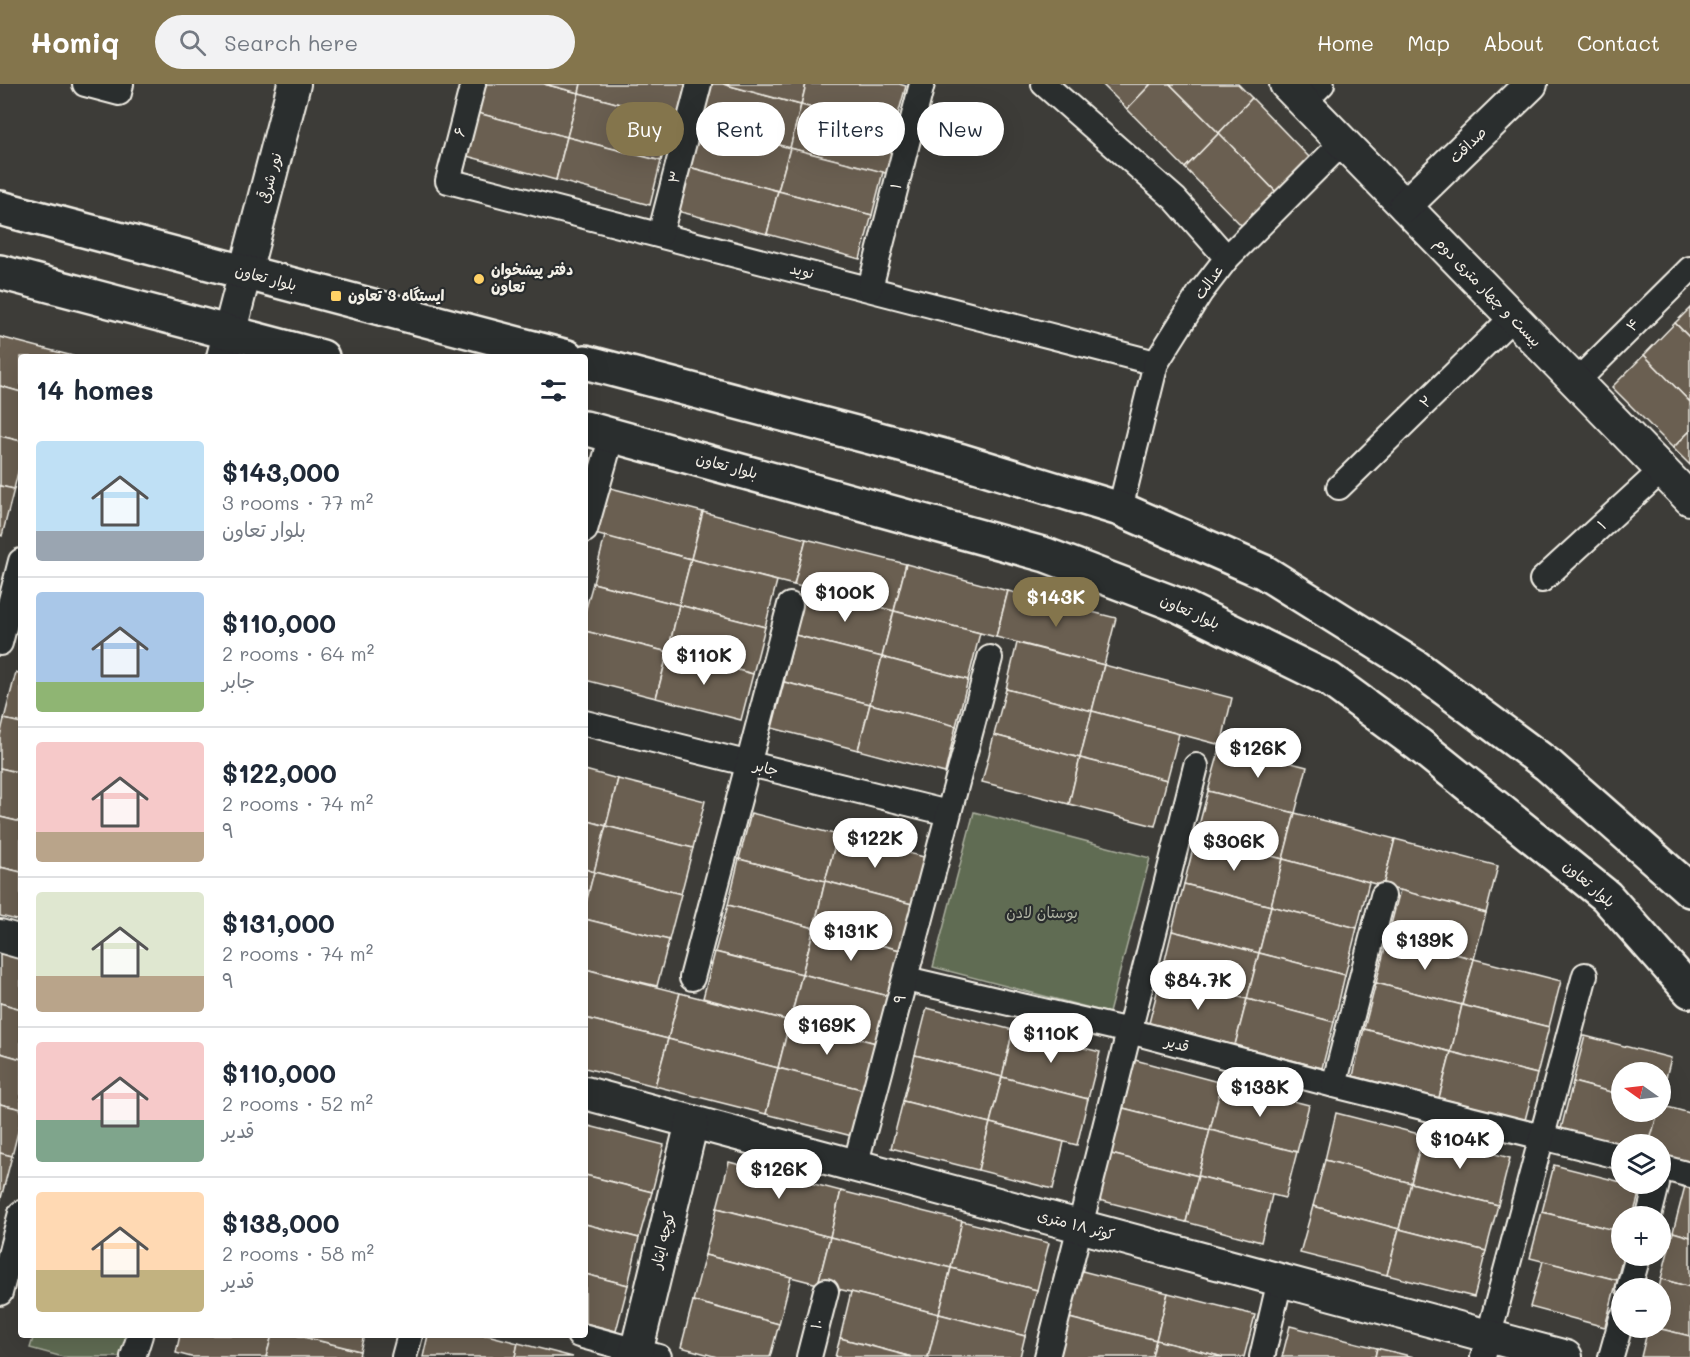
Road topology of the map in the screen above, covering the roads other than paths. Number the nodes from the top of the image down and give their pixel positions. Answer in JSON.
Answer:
{"nodes":[{"id":1,"x":85,"y":84,"type":"edge"},
{"id":2,"x":121,"y":84,"type":"edge"},
{"id":3,"x":294,"y":84,"type":"edge"},
{"id":4,"x":473,"y":84,"type":"edge"},
{"id":5,"x":699,"y":84,"type":"edge"},
{"id":6,"x":922,"y":84,"type":"edge"},
{"id":7,"x":1044,"y":84,"type":"edge"},
{"id":8,"x":1531,"y":84,"type":"edge"},
{"id":9,"x":1304,"y":90,"type":"edge"},
{"id":10,"x":1343,"y":142,"type":"junction"},
{"id":11,"x":448,"y":181,"type":"joint"},
{"id":12,"x":1404,"y":206,"type":"junction"},
{"id":13,"x":0,"y":208,"type":"edge"},
{"id":14,"x":660,"y":235,"type":"junction"},
{"id":15,"x":1227,"y":258,"type":"junction"},
{"id":16,"x":1690,"y":269,"type":"edge"},
{"id":17,"x":0,"y":272,"type":"edge"},
{"id":18,"x":245,"y":272,"type":"junction"},
{"id":19,"x":870,"y":288,"type":"junction"},
{"id":20,"x":1513,"y":317,"type":"junction"},
{"id":21,"x":226,"y":345,"type":"edge"},
{"id":22,"x":298,"y":354,"type":"edge"},
{"id":23,"x":556,"y":354,"type":"edge"},
{"id":24,"x":588,"y":363,"type":"edge"},
{"id":25,"x":1156,"y":363,"type":"junction"},
{"id":26,"x":1576,"y":382,"type":"junction"},
{"id":27,"x":599,"y":432,"type":"edge"},
{"id":28,"x":1662,"y":470,"type":"junction"},
{"id":29,"x":1339,"y":487,"type":"dead end"},
{"id":30,"x":1690,"y":499,"type":"edge"},
{"id":31,"x":588,"y":509,"type":"edge"},
{"id":32,"x":1120,"y":509,"type":"junction"},
{"id":33,"x":18,"y":573,"type":"edge"},
{"id":34,"x":1542,"y":580,"type":"dead end"},
{"id":35,"x":790,"y":605,"type":"dead end"},
{"id":36,"x":0,"y":643,"type":"edge"},
{"id":37,"x":990,"y":658,"type":"dead end"},
{"id":38,"x":588,"y":724,"type":"edge"},
{"id":39,"x":748,"y":764,"type":"junction"},
{"id":40,"x":1196,"y":766,"type":"dead end"},
{"id":41,"x":948,"y":813,"type":"junction"},
{"id":42,"x":1690,"y":890,"type":"edge"},
{"id":43,"x":1383,"y":896,"type":"dead end"},
{"id":44,"x":0,"y":936,"type":"edge"},
{"id":45,"x":18,"y":941,"type":"edge"},
{"id":46,"x":1585,"y":975,"type":"dead end"},
{"id":47,"x":692,"y":978,"type":"dead end"},
{"id":48,"x":906,"y":979,"type":"junction"},
{"id":49,"x":1690,"y":991,"type":"edge"},
{"id":50,"x":1129,"y":1031,"type":"junction"},
{"id":51,"x":1334,"y":1085,"type":"junction"},
{"id":52,"x":588,"y":1094,"type":"edge"},
{"id":53,"x":692,"y":1122,"type":"junction"},
{"id":54,"x":1541,"y":1137,"type":"junction"},
{"id":55,"x":1611,"y":1154,"type":"edge"},
{"id":56,"x":855,"y":1166,"type":"junction"},
{"id":57,"x":1671,"y":1173,"type":"edge"},
{"id":58,"x":1690,"y":1175,"type":"edge"},
{"id":59,"x":18,"y":1224,"type":"edge"},
{"id":60,"x":1080,"y":1226,"type":"junction"},
{"id":61,"x":1280,"y":1280,"type":"junction"},
{"id":62,"x":826,"y":1291,"type":"dead end"},
{"id":63,"x":0,"y":1293,"type":"edge"},
{"id":64,"x":139,"y":1338,"type":"edge"},
{"id":65,"x":409,"y":1338,"type":"edge"},
{"id":66,"x":588,"y":1338,"type":"edge"},
{"id":67,"x":1616,"y":1338,"type":"edge"},
{"id":68,"x":1485,"y":1347,"type":"edge"},
{"id":69,"x":643,"y":1355,"type":"edge"},
{"id":70,"x":133,"y":1357,"type":"edge"},
{"id":71,"x":404,"y":1357,"type":"edge"},
{"id":72,"x":809,"y":1357,"type":"edge"},
{"id":73,"x":1047,"y":1357,"type":"edge"},
{"id":74,"x":1262,"y":1357,"type":"edge"},
{"id":75,"x":1566,"y":1357,"type":"edge"},
{"id":76,"x":1611,"y":1357,"type":"edge"}],
"edges":[{"from":1,"to":2,"type":"street"},
{"from":3,"to":18,"type":"street","name":"نور شرقی"},
{"from":4,"to":11,"type":"street","name":"۶"},
{"from":5,"to":14,"type":"street","name":"۳"},
{"from":6,"to":19,"type":"street","name":"۱"},
{"from":7,"to":15,"type":"street","name":"عدالت"},
{"from":8,"to":12,"type":"street","name":"صداقت"},
{"from":9,"to":10,"type":"street","name":"بیست و چهار متری دوم"},
{"from":10,"to":12,"type":"street","name":"بیست و چهار متری دوم"},
{"from":10,"to":15,"type":"street"},
{"from":11,"to":14,"type":"street","name":"نوید"},
{"from":12,"to":20,"type":"street","name":"بیست و چهار متری دوم"},
{"from":13,"to":18,"type":"main road","name":"بلوار تعاون"},
{"from":14,"to":19,"type":"street","name":"نوید"},
{"from":15,"to":25,"type":"street","name":"عدالت"},
{"from":16,"to":26,"type":"street","name":"۴"},
{"from":17,"to":21,"type":"main road"},
{"from":18,"to":21,"type":"street","name":"نور شرقی"},
{"from":18,"to":23,"type":"main road","name":"بلوار تعاون"},
{"from":19,"to":25,"type":"street","name":"نوید"},
{"from":20,"to":26,"type":"street","name":"بیست و چهار متری دوم"},
{"from":20,"to":29,"type":"street","name":"۲"},
{"from":21,"to":22,"type":"main road"},
{"from":24,"to":32,"type":"main road"},
{"from":25,"to":32,"type":"street","name":"عدالت"},
{"from":26,"to":28,"type":"street","name":"بیست و چهار متری دوم"},
{"from":27,"to":31,"type":"street"},
{"from":27,"to":49,"type":"main road","name":"بلوار تعاون"},
{"from":28,"to":30,"type":"street","name":"بیست و چهار متری دوم"},
{"from":28,"to":34,"type":"street","name":"۱"},
{"from":32,"to":42,"type":"main road"},
{"from":33,"to":36,"type":"street"},
{"from":35,"to":39,"type":"street"},
{"from":37,"to":41,"type":"street","name":"۹"},
{"from":38,"to":39,"type":"street","name":"جابر"},
{"from":39,"to":41,"type":"street","name":"جابر"},
{"from":39,"to":47,"type":"street"},
{"from":40,"to":50,"type":"street"},
{"from":41,"to":48,"type":"street","name":"۹"},
{"from":43,"to":51,"type":"street"},
{"from":44,"to":45,"type":"street"},
{"from":46,"to":54,"type":"street"},
{"from":48,"to":50,"type":"street","name":"قدیر"},
{"from":48,"to":56,"type":"street","name":"۹"},
{"from":50,"to":51,"type":"street","name":"قدیر"},
{"from":50,"to":60,"type":"street"},
{"from":51,"to":54,"type":"street","name":"قدیر"},
{"from":52,"to":53,"type":"street","name":"کوثر ۱۸ متری"},
{"from":53,"to":56,"type":"street","name":"کوثر ۱۸ متری"},
{"from":53,"to":69,"type":"street","name":"کوچه ایثار"},
{"from":54,"to":55,"type":"street","name":"قدیر"},
{"from":54,"to":68,"type":"street"},
{"from":56,"to":60,"type":"street","name":"کوثر ۱۸ متری"},
{"from":57,"to":58,"type":"street"},
{"from":59,"to":63,"type":"street"},
{"from":60,"to":61,"type":"street","name":"کوثر ۱۸ متری"},
{"from":60,"to":73,"type":"street"},
{"from":61,"to":68,"type":"street","name":"کوثر ۱۸ متری"},
{"from":61,"to":74,"type":"street"},
{"from":62,"to":72,"type":"street","name":"۱۰"},
{"from":64,"to":70,"type":"street"},
{"from":65,"to":71,"type":"street"},
{"from":66,"to":69,"type":"street"},
{"from":67,"to":76,"type":"street"},
{"from":68,"to":75,"type":"street","name":"کوثر ۱۸ متری"}]}
